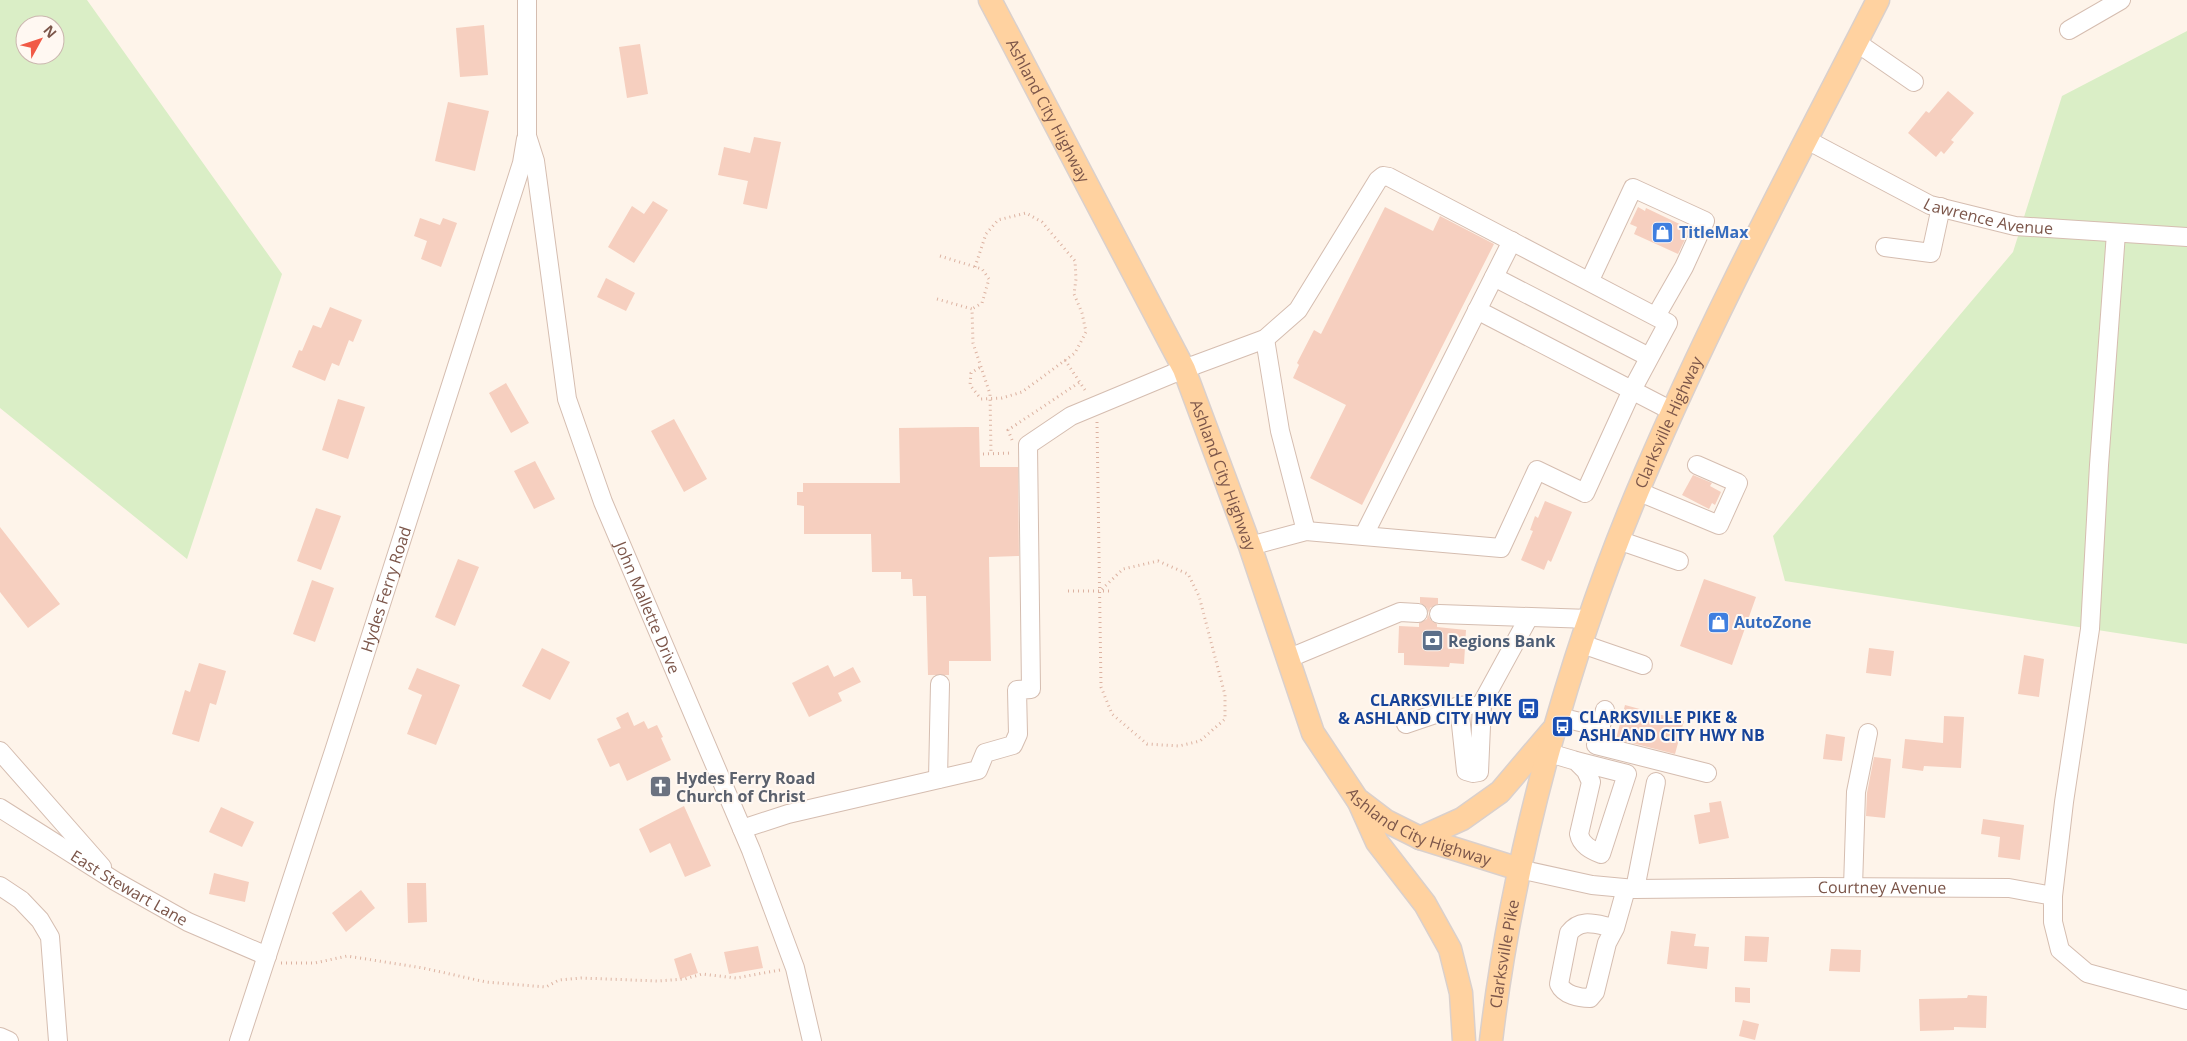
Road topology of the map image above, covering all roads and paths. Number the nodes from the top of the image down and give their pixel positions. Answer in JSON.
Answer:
{"nodes":[{"id":1,"x":527,"y":0,"type":"edge"},
{"id":2,"x":990,"y":0,"type":"edge"},
{"id":3,"x":1878,"y":0,"type":"edge"},
{"id":4,"x":2121,"y":0,"type":"edge"},
{"id":5,"x":2069,"y":30,"type":"dead end"},
{"id":6,"x":1856,"y":42,"type":"junction"},
{"id":7,"x":1914,"y":82,"type":"dead end"},
{"id":8,"x":1807,"y":140,"type":"junction"},
{"id":9,"x":528,"y":162,"type":"junction"},
{"id":10,"x":1941,"y":207,"type":"junction"},
{"id":11,"x":2116,"y":233,"type":"junction"},
{"id":12,"x":2187,"y":237,"type":"edge"},
{"id":13,"x":1512,"y":241,"type":"junction"},
{"id":14,"x":1885,"y":247,"type":"dead end"},
{"id":15,"x":940,"y":256,"type":"dead end"},
{"id":16,"x":976,"y":267,"type":"junction"},
{"id":17,"x":1494,"y":277,"type":"junction"},
{"id":18,"x":1590,"y":280,"type":"junction"},
{"id":19,"x":936,"y":299,"type":"dead end"},
{"id":20,"x":972,"y":309,"type":"junction"},
{"id":21,"x":1477,"y":310,"type":"junction"},
{"id":22,"x":1662,"y":319,"type":"junction"},
{"id":23,"x":1265,"y":339,"type":"junction"},
{"id":24,"x":1649,"y":357,"type":"junction"},
{"id":25,"x":1065,"y":360,"type":"junction"},
{"id":26,"x":982,"y":366,"type":"junction"},
{"id":27,"x":1184,"y":369,"type":"junction"},
{"id":28,"x":1080,"y":382,"type":"junction"},
{"id":29,"x":1632,"y":390,"type":"junction"},
{"id":30,"x":1090,"y":398,"type":"dead end"},
{"id":31,"x":990,"y":399,"type":"junction"},
{"id":32,"x":1672,"y":411,"type":"junction"},
{"id":33,"x":1097,"y":421,"type":"dead end"},
{"id":34,"x":1023,"y":453,"type":"junction"},
{"id":35,"x":983,"y":454,"type":"dead end"},
{"id":36,"x":991,"y":454,"type":"junction"},
{"id":37,"x":1697,"y":465,"type":"dead end"},
{"id":38,"x":1637,"y":491,"type":"junction"},
{"id":39,"x":1306,"y":531,"type":"junction"},
{"id":40,"x":1364,"y":535,"type":"junction"},
{"id":41,"x":1618,"y":540,"type":"junction"},
{"id":42,"x":1250,"y":546,"type":"junction"},
{"id":43,"x":1679,"y":561,"type":"dead end"},
{"id":44,"x":1068,"y":591,"type":"dead end"},
{"id":45,"x":1100,"y":591,"type":"junction"},
{"id":46,"x":1111,"y":591,"type":"dead end"},
{"id":47,"x":1418,"y":612,"type":"dead end"},
{"id":48,"x":1439,"y":614,"type":"dead end"},
{"id":49,"x":1529,"y":617,"type":"junction"},
{"id":50,"x":1590,"y":619,"type":"junction"},
{"id":51,"x":1582,"y":644,"type":"junction"},
{"id":52,"x":1287,"y":659,"type":"junction"},
{"id":53,"x":1643,"y":665,"type":"dead end"},
{"id":54,"x":940,"y":684,"type":"dead end"},
{"id":55,"x":1482,"y":703,"type":"junction"},
{"id":56,"x":1458,"y":706,"type":"junction"},
{"id":57,"x":1605,"y":710,"type":"dead end"},
{"id":58,"x":1558,"y":721,"type":"junction"},
{"id":59,"x":1406,"y":724,"type":"dead end"},
{"id":60,"x":1601,"y":727,"type":"junction"},
{"id":61,"x":1868,"y":733,"type":"dead end"},
{"id":62,"x":0,"y":751,"type":"edge"},
{"id":63,"x":1549,"y":753,"type":"junction"},
{"id":64,"x":1574,"y":760,"type":"junction"},
{"id":65,"x":1707,"y":773,"type":"dead end"},
{"id":66,"x":938,"y":779,"type":"junction"},
{"id":67,"x":1656,"y":782,"type":"dead end"},
{"id":68,"x":1357,"y":798,"type":"junction"},
{"id":69,"x":0,"y":808,"type":"edge"},
{"id":70,"x":742,"y":829,"type":"junction"},
{"id":71,"x":1420,"y":838,"type":"junction"},
{"id":72,"x":1520,"y":869,"type":"junction"},
{"id":73,"x":115,"y":881,"type":"junction"},
{"id":74,"x":0,"y":886,"type":"edge"},
{"id":75,"x":1853,"y":887,"type":"junction"},
{"id":76,"x":1630,"y":889,"type":"junction"},
{"id":77,"x":2053,"y":896,"type":"junction"},
{"id":78,"x":1615,"y":928,"type":"dead end"},
{"id":79,"x":275,"y":960,"type":"junction"},
{"id":80,"x":795,"y":968,"type":"junction"},
{"id":81,"x":2187,"y":1000,"type":"edge"},
{"id":82,"x":0,"y":1037,"type":"edge"},
{"id":83,"x":9,"y":1041,"type":"edge"},
{"id":84,"x":58,"y":1041,"type":"edge"},
{"id":85,"x":239,"y":1041,"type":"edge"},
{"id":86,"x":812,"y":1041,"type":"edge"},
{"id":87,"x":1464,"y":1041,"type":"edge"},
{"id":88,"x":1491,"y":1041,"type":"edge"}],
"edges":[{"from":1,"to":9,"type":"street","name":"John Mallette Drive"},
{"from":2,"to":27,"type":"main road","name":"Ashland City Highway"},
{"from":3,"to":6,"type":"main road","name":"Clarksville Highway"},
{"from":4,"to":5,"type":"street"},
{"from":6,"to":7,"type":"street"},
{"from":6,"to":8,"type":"main road","name":"Clarksville Highway"},
{"from":8,"to":10,"type":"street","name":"Lawrence Avenue"},
{"from":8,"to":32,"type":"main road","name":"Clarksville Highway"},
{"from":9,"to":70,"type":"street","name":"John Mallette Drive"},
{"from":9,"to":79,"type":"street","name":"Hydes Ferry Road"},
{"from":10,"to":11,"type":"street","name":"Lawrence Avenue"},
{"from":10,"to":14,"type":"street"},
{"from":11,"to":12,"type":"street","name":"Lawrence Avenue"},
{"from":11,"to":77,"type":"street"},
{"from":13,"to":17,"type":"street"},
{"from":13,"to":18,"type":"street"},
{"from":13,"to":23,"type":"street"},
{"from":15,"to":16,"type":"path"},
{"from":16,"to":20,"type":"path"},
{"from":16,"to":25,"type":"path"},
{"from":17,"to":21,"type":"street"},
{"from":17,"to":24,"type":"street"},
{"from":18,"to":22,"type":"street"},
{"from":18,"to":22,"type":"street"},
{"from":19,"to":20,"type":"path"},
{"from":20,"to":26,"type":"path"},
{"from":21,"to":29,"type":"street"},
{"from":21,"to":40,"type":"street"},
{"from":22,"to":24,"type":"street"},
{"from":23,"to":27,"type":"street"},
{"from":23,"to":39,"type":"street"},
{"from":24,"to":29,"type":"street"},
{"from":25,"to":28,"type":"path"},
{"from":25,"to":31,"type":"path"},
{"from":26,"to":31,"type":"path"},
{"from":26,"to":31,"type":"path"},
{"from":27,"to":34,"type":"street"},
{"from":27,"to":42,"type":"main road","name":"Ashland City Highway"},
{"from":28,"to":30,"type":"path"},
{"from":28,"to":34,"type":"path"},
{"from":29,"to":32,"type":"street"},
{"from":29,"to":40,"type":"street"},
{"from":31,"to":36,"type":"path"},
{"from":32,"to":38,"type":"main road","name":"Clarksville Highway"},
{"from":33,"to":45,"type":"path"},
{"from":34,"to":36,"type":"path"},
{"from":34,"to":66,"type":"street"},
{"from":35,"to":36,"type":"path"},
{"from":37,"to":38,"type":"street"},
{"from":38,"to":41,"type":"main road","name":"Clarksville Highway"},
{"from":39,"to":40,"type":"street"},
{"from":39,"to":42,"type":"street"},
{"from":41,"to":43,"type":"street"},
{"from":41,"to":50,"type":"main road","name":"Clarksville Highway"},
{"from":42,"to":52,"type":"main road","name":"Ashland City Highway"},
{"from":44,"to":45,"type":"path"},
{"from":45,"to":45,"type":"path"},
{"from":45,"to":46,"type":"path"},
{"from":47,"to":52,"type":"street"},
{"from":48,"to":49,"type":"street"},
{"from":49,"to":50,"type":"street"},
{"from":49,"to":55,"type":"street"},
{"from":50,"to":51,"type":"main road","name":"Clarksville Highway"},
{"from":51,"to":53,"type":"street"},
{"from":51,"to":58,"type":"main road","name":"Clarksville Highway"},
{"from":52,"to":68,"type":"main road","name":"Ashland City Highway"},
{"from":54,"to":66,"type":"street"},
{"from":55,"to":56,"type":"street"},
{"from":55,"to":56,"type":"street"},
{"from":56,"to":59,"type":"street"},
{"from":57,"to":60,"type":"street"},
{"from":58,"to":60,"type":"street"},
{"from":58,"to":63,"type":"main road","name":"Clarksville Highway"},
{"from":58,"to":71,"type":"main road"},
{"from":60,"to":65,"type":"street"},
{"from":61,"to":75,"type":"street"},
{"from":62,"to":73,"type":"street"},
{"from":63,"to":64,"type":"street"},
{"from":63,"to":72,"type":"main road","name":"Clarksville Highway"},
{"from":64,"to":64,"type":"street"},
{"from":66,"to":70,"type":"street"},
{"from":67,"to":76,"type":"street"},
{"from":68,"to":71,"type":"main road","name":"Ashland City Highway"},
{"from":68,"to":87,"type":"main road"},
{"from":69,"to":73,"type":"street","name":"East Stewart Lane"},
{"from":70,"to":80,"type":"street","name":"John Mallette Drive"},
{"from":71,"to":72,"type":"main road","name":"Ashland City Highway"},
{"from":72,"to":76,"type":"street","name":"Courtney Avenue"},
{"from":72,"to":88,"type":"main road","name":"Clarksville Pike"},
{"from":73,"to":79,"type":"street","name":"East Stewart Lane"},
{"from":74,"to":84,"type":"street"},
{"from":75,"to":76,"type":"street","name":"Courtney Avenue"},
{"from":75,"to":77,"type":"street","name":"Courtney Avenue"},
{"from":76,"to":78,"type":"street"},
{"from":77,"to":81,"type":"street"},
{"from":79,"to":80,"type":"path"},
{"from":79,"to":85,"type":"street","name":"Hydes Ferry Road"},
{"from":80,"to":86,"type":"street","name":"John Mallette Drive"},
{"from":82,"to":83,"type":"street"}]}
